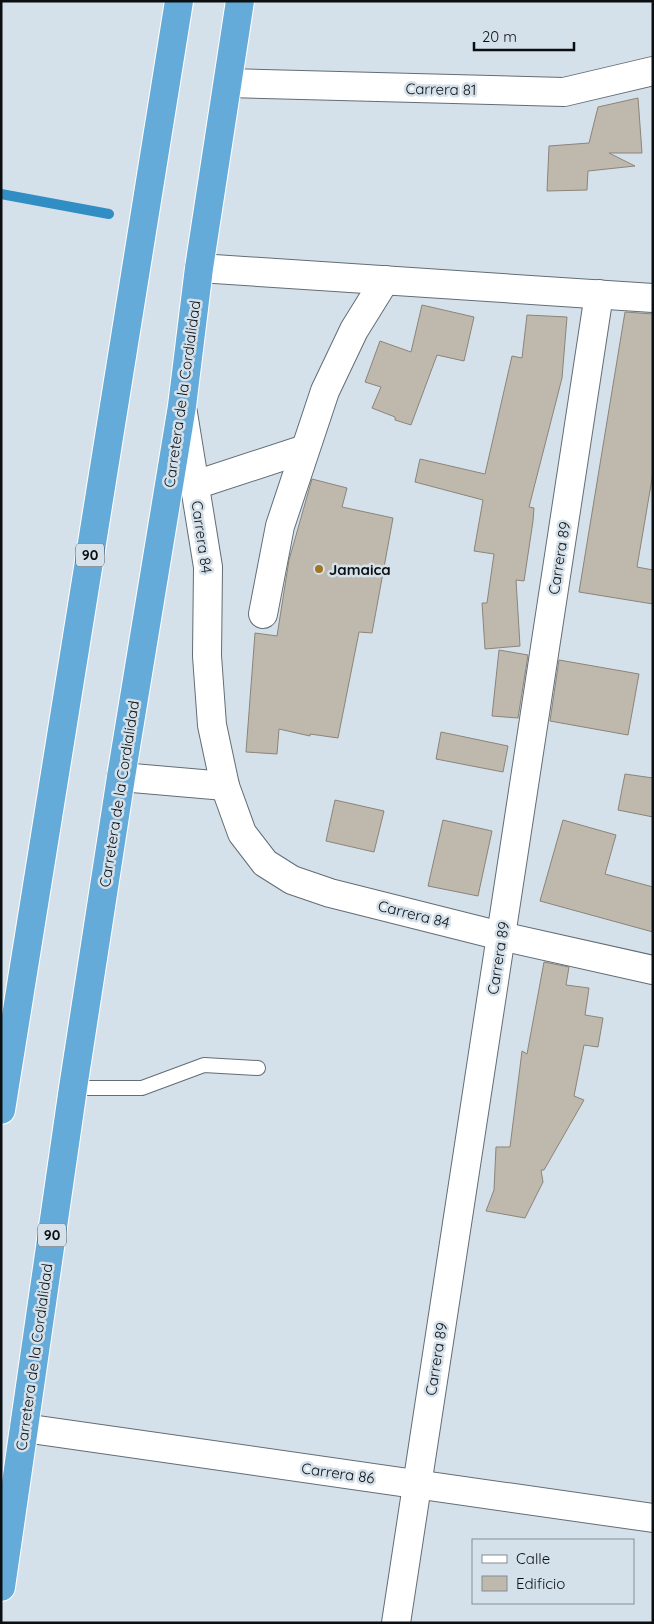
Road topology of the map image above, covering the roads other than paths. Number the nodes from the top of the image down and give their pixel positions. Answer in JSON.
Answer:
{"nodes":[{"id":1,"x":179,"y":1,"type":"edge"},
{"id":2,"x":240,"y":1,"type":"edge"},
{"id":3,"x":653,"y":71,"type":"edge"},
{"id":4,"x":228,"y":84,"type":"junction"},
{"id":5,"x":199,"y":268,"type":"junction"},
{"id":6,"x":385,"y":280,"type":"junction"},
{"id":7,"x":599,"y":294,"type":"junction"},
{"id":8,"x":653,"y":298,"type":"edge"},
{"id":9,"x":182,"y":406,"type":"junction"},
{"id":10,"x":305,"y":450,"type":"junction"},
{"id":11,"x":195,"y":484,"type":"junction"},
{"id":12,"x":262,"y":614,"type":"dead end"},
{"id":13,"x":121,"y":777,"type":"junction"},
{"id":14,"x":225,"y":786,"type":"junction"},
{"id":15,"x":501,"y":936,"type":"junction"},
{"id":16,"x":653,"y":970,"type":"edge"},
{"id":17,"x":258,"y":1068,"type":"dead end"},
{"id":18,"x":74,"y":1088,"type":"junction"},
{"id":19,"x":1,"y":1110,"type":"edge"},
{"id":20,"x":24,"y":1428,"type":"junction"},
{"id":21,"x":417,"y":1484,"type":"junction"},
{"id":22,"x":653,"y":1518,"type":"edge"},
{"id":23,"x":1,"y":1587,"type":"edge"},
{"id":24,"x":396,"y":1623,"type":"edge"}],
"edges":[{"from":1,"to":19,"type":"highway","number":"90"},
{"from":2,"to":4,"type":"highway","name":"Carretera de la Cordialidad","number":"90"},
{"from":3,"to":4,"type":"street","name":"Carrera 81"},
{"from":4,"to":5,"type":"highway","name":"Carretera de la Cordialidad","number":"90"},
{"from":5,"to":6,"type":"street"},
{"from":5,"to":9,"type":"highway","name":"Carretera de la Cordialidad","number":"90"},
{"from":6,"to":7,"type":"street"},
{"from":6,"to":10,"type":"street"},
{"from":7,"to":8,"type":"street"},
{"from":7,"to":15,"type":"street","name":"Carrera 89"},
{"from":9,"to":11,"type":"street","name":"Carrera 84"},
{"from":9,"to":13,"type":"highway","name":"Carretera de la Cordialidad","number":"90"},
{"from":10,"to":11,"type":"street"},
{"from":10,"to":12,"type":"street"},
{"from":11,"to":14,"type":"street","name":"Carrera 84"},
{"from":13,"to":14,"type":"street"},
{"from":13,"to":18,"type":"highway","name":"Carretera de la Cordialidad","number":"90"},
{"from":14,"to":15,"type":"street","name":"Carrera 84"},
{"from":15,"to":16,"type":"street","name":"Carrera 84"},
{"from":15,"to":21,"type":"street","name":"Carrera 89"},
{"from":17,"to":18,"type":"lane"},
{"from":18,"to":20,"type":"highway","name":"Carretera de la Cordialidad","number":"90"},
{"from":20,"to":21,"type":"street","name":"Carrera 86"},
{"from":20,"to":23,"type":"highway","name":"Carretera de la Cordialidad","number":"90"},
{"from":21,"to":22,"type":"street","name":"Carrera 86"},
{"from":21,"to":24,"type":"street","name":"Carrera 89"}]}
